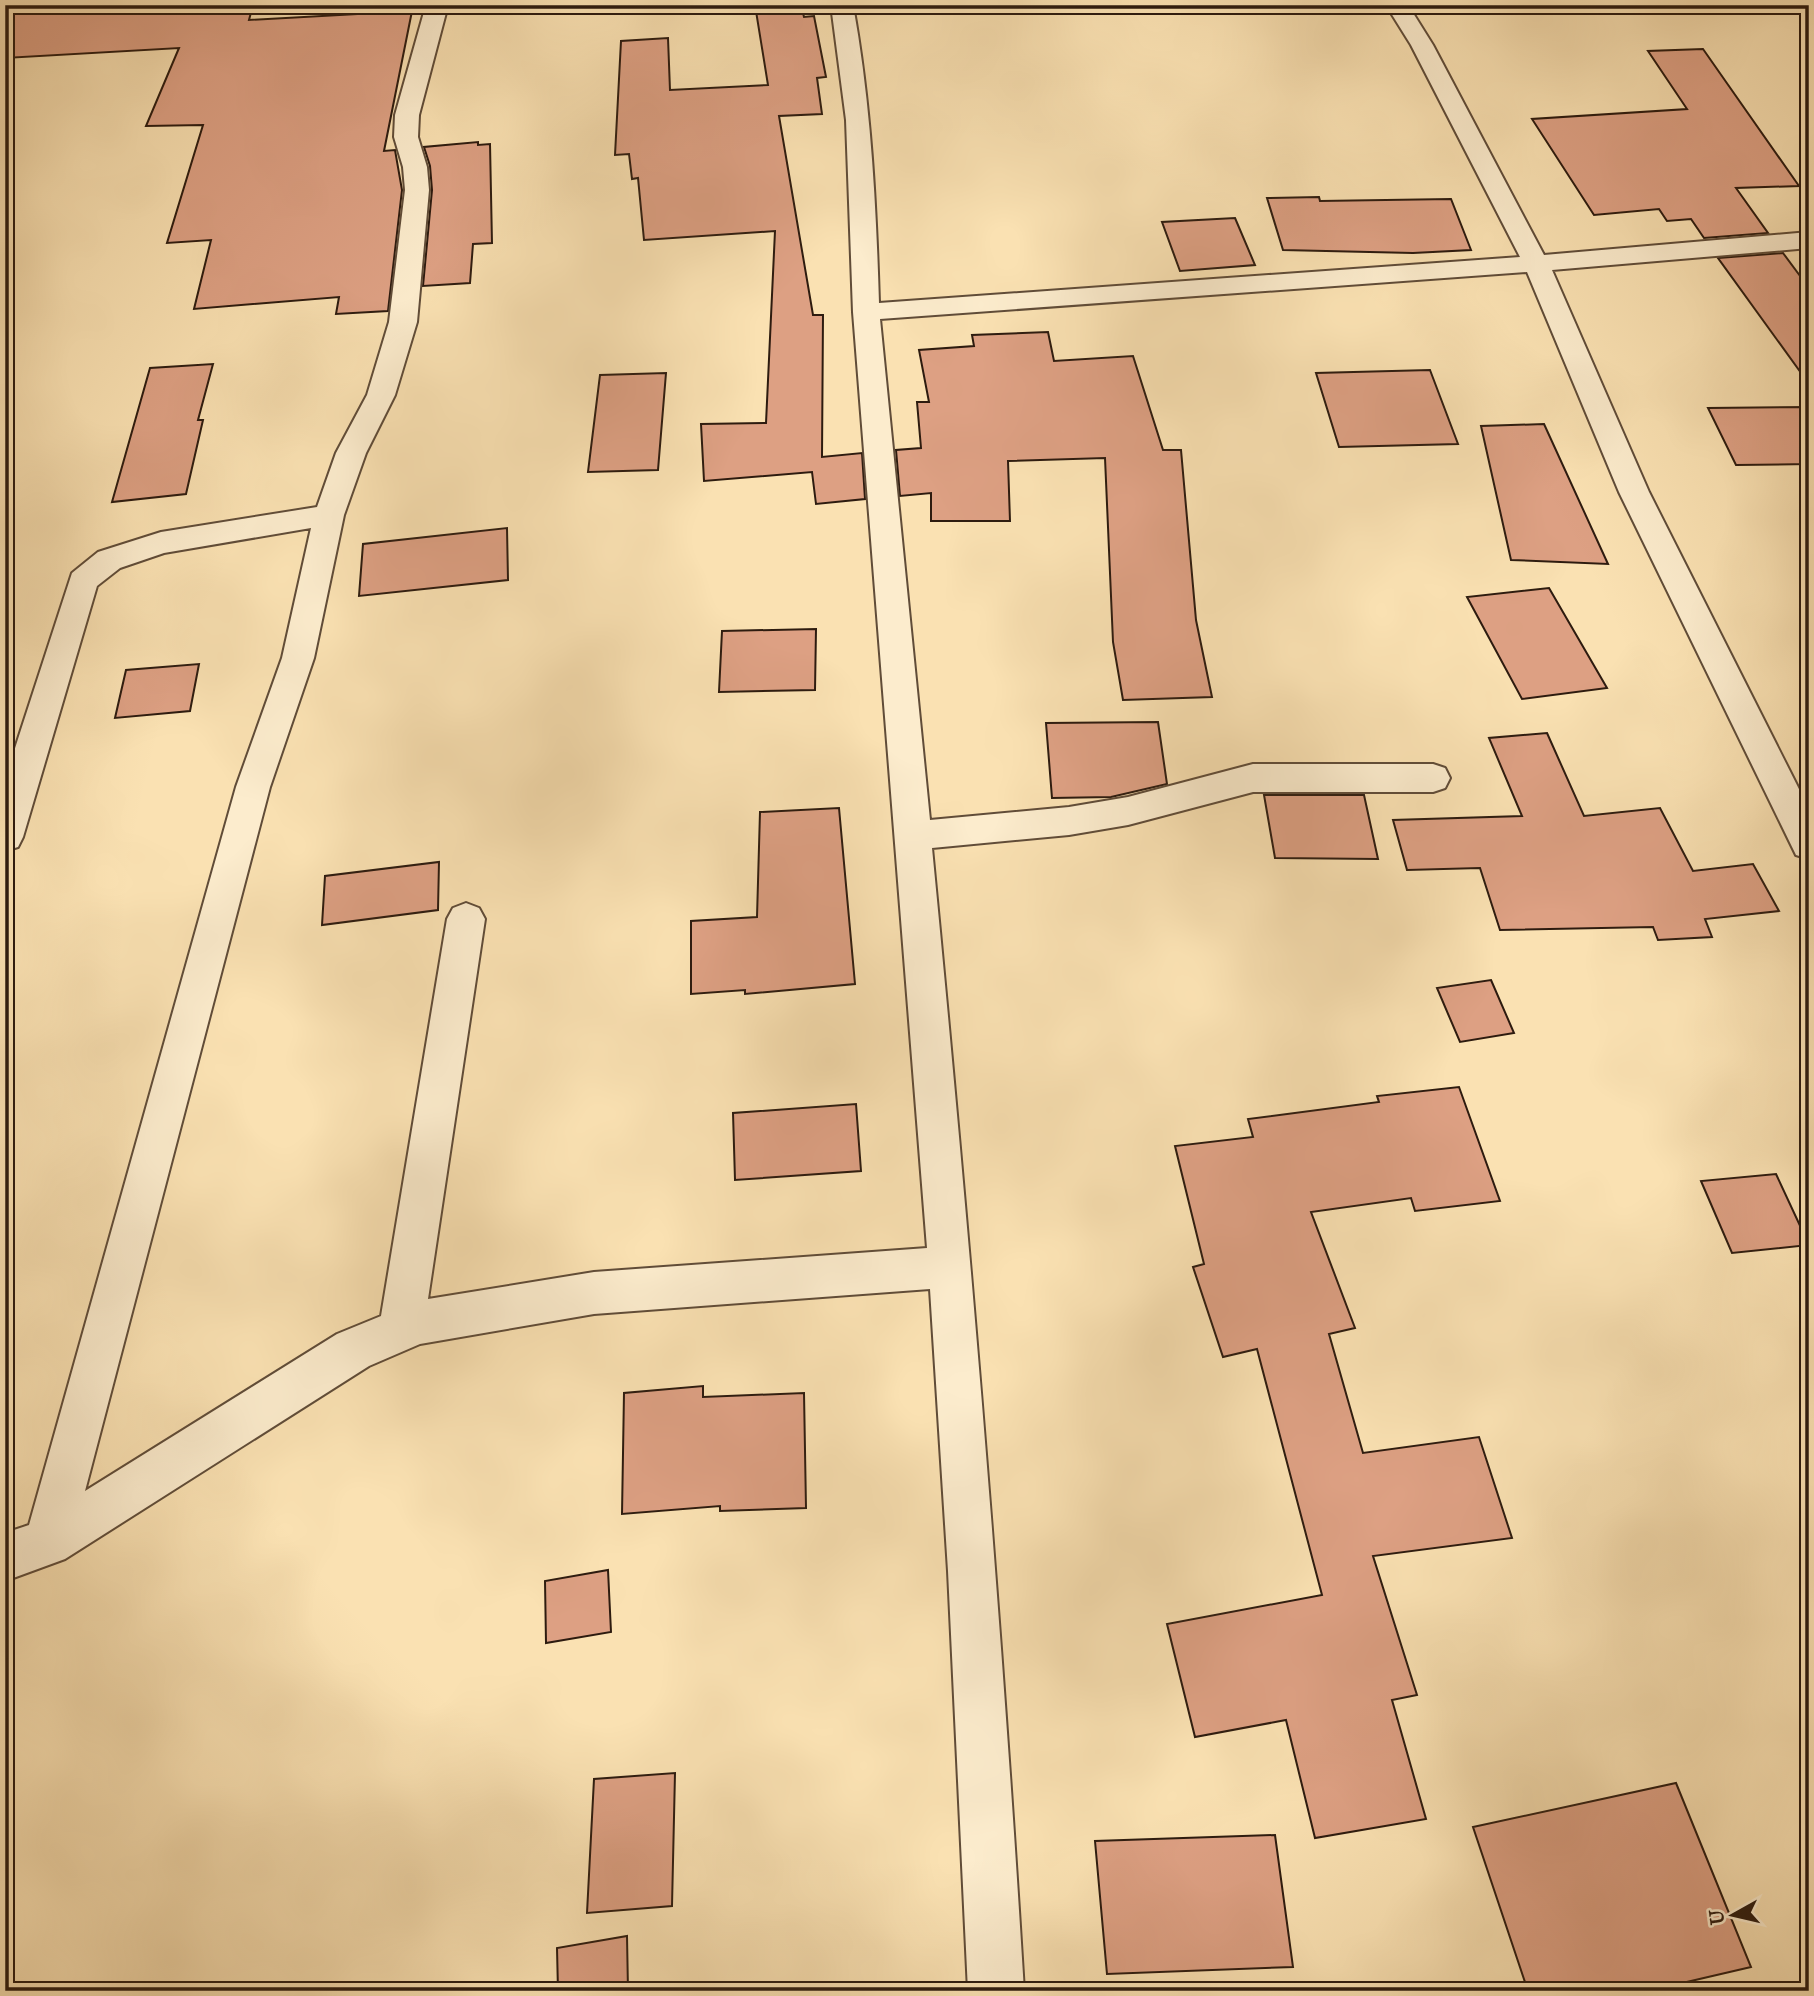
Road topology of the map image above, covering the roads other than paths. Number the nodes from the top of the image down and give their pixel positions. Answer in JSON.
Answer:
{"nodes":[{"id":1,"x":437,"y":5,"type":"edge"},
{"id":2,"x":842,"y":5,"type":"edge"},
{"id":3,"x":1397,"y":5,"type":"edge"},
{"id":4,"x":1809,"y":240,"type":"edge"},
{"id":5,"x":1536,"y":264,"type":"junction"},
{"id":6,"x":866,"y":312,"type":"junction"},
{"id":7,"x":329,"y":514,"type":"junction"},
{"id":8,"x":1433,"y":778,"type":"dead end"},
{"id":9,"x":913,"y":836,"type":"junction"},
{"id":10,"x":5,"y":837,"type":"edge"},
{"id":11,"x":1809,"y":845,"type":"edge"},
{"id":12,"x":466,"y":919,"type":"dead end"},
{"id":13,"x":950,"y":1268,"type":"junction"},
{"id":14,"x":401,"y":1330,"type":"junction"},
{"id":15,"x":48,"y":1542,"type":"junction"},
{"id":16,"x":5,"y":1557,"type":"edge"},
{"id":17,"x":996,"y":1991,"type":"edge"}],
"edges":[{"from":1,"to":7,"type":"street"},
{"from":2,"to":6,"type":"street"},
{"from":3,"to":5,"type":"street"},
{"from":4,"to":5,"type":"street"},
{"from":5,"to":6,"type":"street"},
{"from":5,"to":11,"type":"street"},
{"from":6,"to":9,"type":"street"},
{"from":7,"to":10,"type":"street"},
{"from":7,"to":15,"type":"street"},
{"from":8,"to":9,"type":"street"},
{"from":9,"to":13,"type":"street"},
{"from":12,"to":14,"type":"street"},
{"from":13,"to":14,"type":"street"},
{"from":13,"to":17,"type":"street"},
{"from":14,"to":15,"type":"street"},
{"from":15,"to":16,"type":"street"}]}
